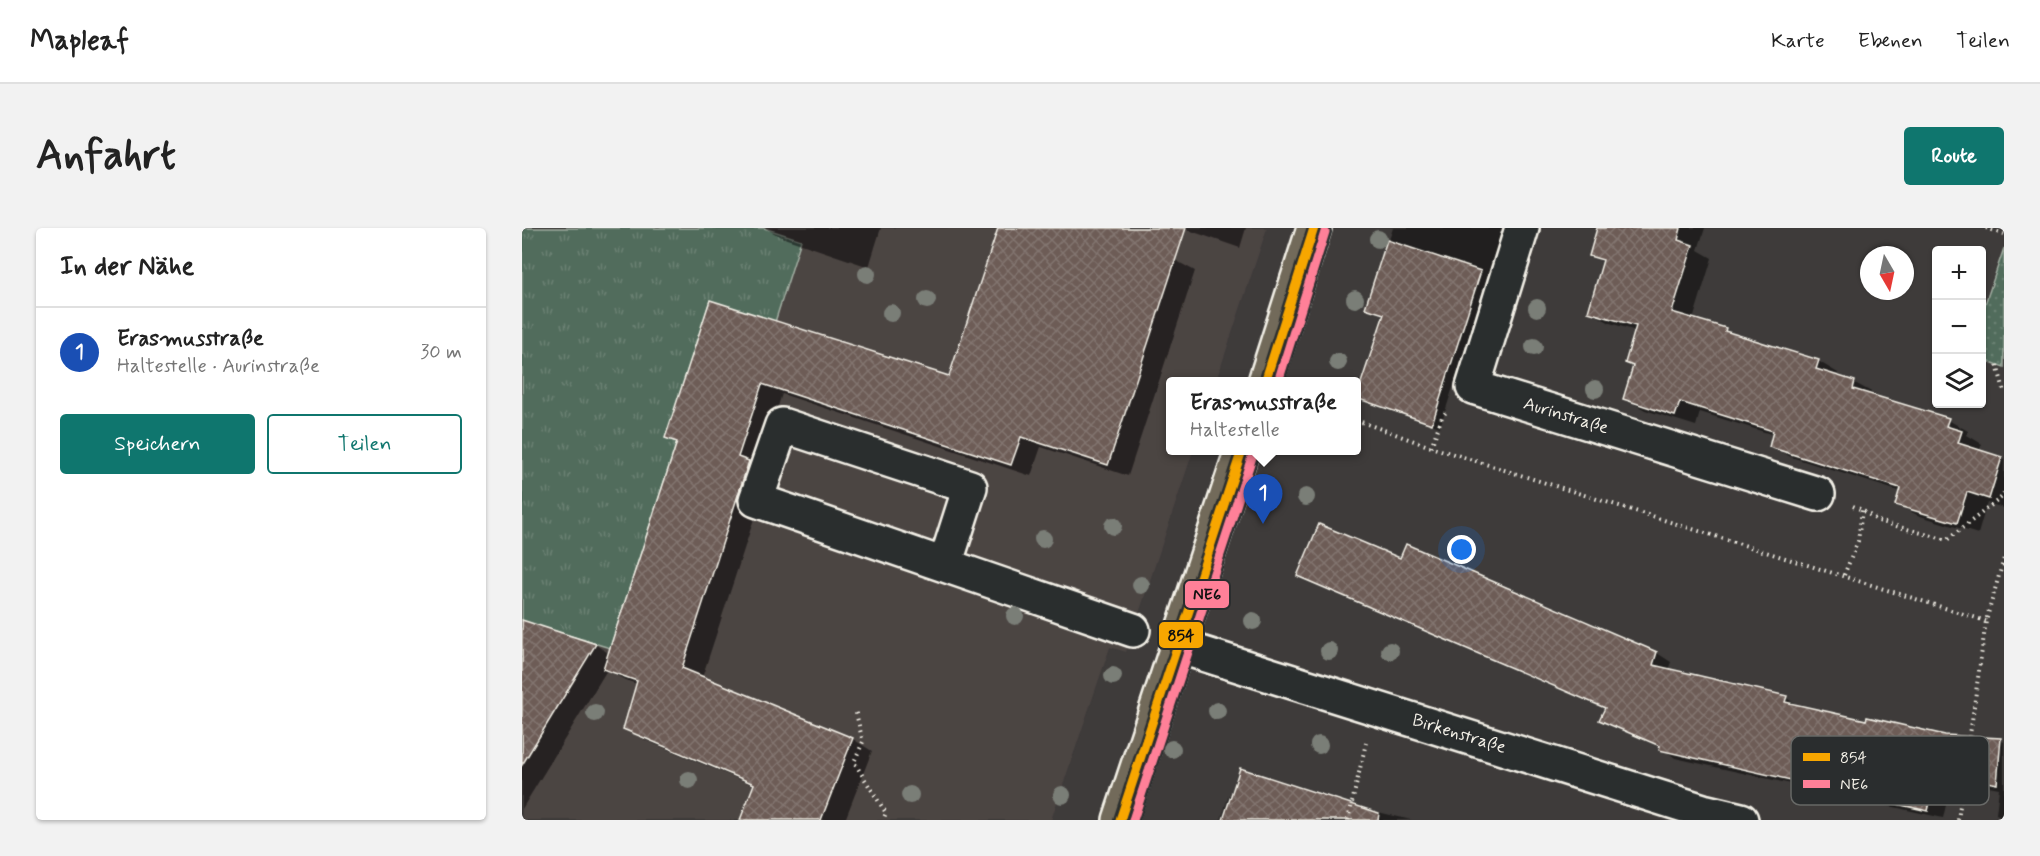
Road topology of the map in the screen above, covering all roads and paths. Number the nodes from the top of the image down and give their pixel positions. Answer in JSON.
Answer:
{"nodes":[{"id":1,"x":1314,"y":228,"type":"edge"},
{"id":2,"x":1522,"y":228,"type":"edge"},
{"id":3,"x":1986,"y":228,"type":"edge"},
{"id":4,"x":2004,"y":234,"type":"edge"},
{"id":5,"x":1996,"y":365,"type":"dead end"},
{"id":6,"x":1266,"y":377,"type":"edge"},
{"id":7,"x":2004,"y":390,"type":"edge"},
{"id":8,"x":1361,"y":422,"type":"edge"},
{"id":9,"x":1240,"y":455,"type":"edge"},
{"id":10,"x":2004,"y":492,"type":"edge"},
{"id":11,"x":1818,"y":495,"type":"joint"},
{"id":12,"x":1862,"y":510,"type":"junction"},
{"id":13,"x":2004,"y":558,"type":"edge"},
{"id":14,"x":945,"y":565,"type":"junction"},
{"id":15,"x":1844,"y":575,"type":"junction"},
{"id":16,"x":1986,"y":621,"type":"junction"},
{"id":17,"x":1133,"y":630,"type":"dead end"},
{"id":18,"x":1178,"y":646,"type":"junction"},
{"id":19,"x":1375,"y":708,"type":"junction"},
{"id":20,"x":856,"y":713,"type":"dead end"},
{"id":21,"x":1970,"y":736,"type":"edge"},
{"id":22,"x":1960,"y":805,"type":"edge"},
{"id":23,"x":883,"y":820,"type":"edge"},
{"id":24,"x":1120,"y":820,"type":"edge"},
{"id":25,"x":1348,"y":820,"type":"edge"},
{"id":26,"x":1741,"y":820,"type":"edge"},
{"id":27,"x":1958,"y":820,"type":"edge"}],
"edges":[{"from":1,"to":6,"type":"main road"},
{"from":2,"to":11,"type":"street","name":"Aurinstraße"},
{"from":3,"to":4,"type":"path"},
{"from":5,"to":7,"type":"path"},
{"from":8,"to":15,"type":"path"},
{"from":9,"to":18,"type":"main road"},
{"from":10,"to":12,"type":"path"},
{"from":11,"to":12,"type":"path"},
{"from":12,"to":15,"type":"path"},
{"from":13,"to":16,"type":"path"},
{"from":14,"to":14,"type":"street"},
{"from":14,"to":17,"type":"street"},
{"from":15,"to":16,"type":"path"},
{"from":16,"to":21,"type":"path"},
{"from":18,"to":19,"type":"street","name":"Birkenstraße"},
{"from":18,"to":24,"type":"main road"},
{"from":19,"to":25,"type":"path"},
{"from":19,"to":26,"type":"street","name":"Birkenstraße"},
{"from":20,"to":23,"type":"path"},
{"from":22,"to":27,"type":"path"}]}
